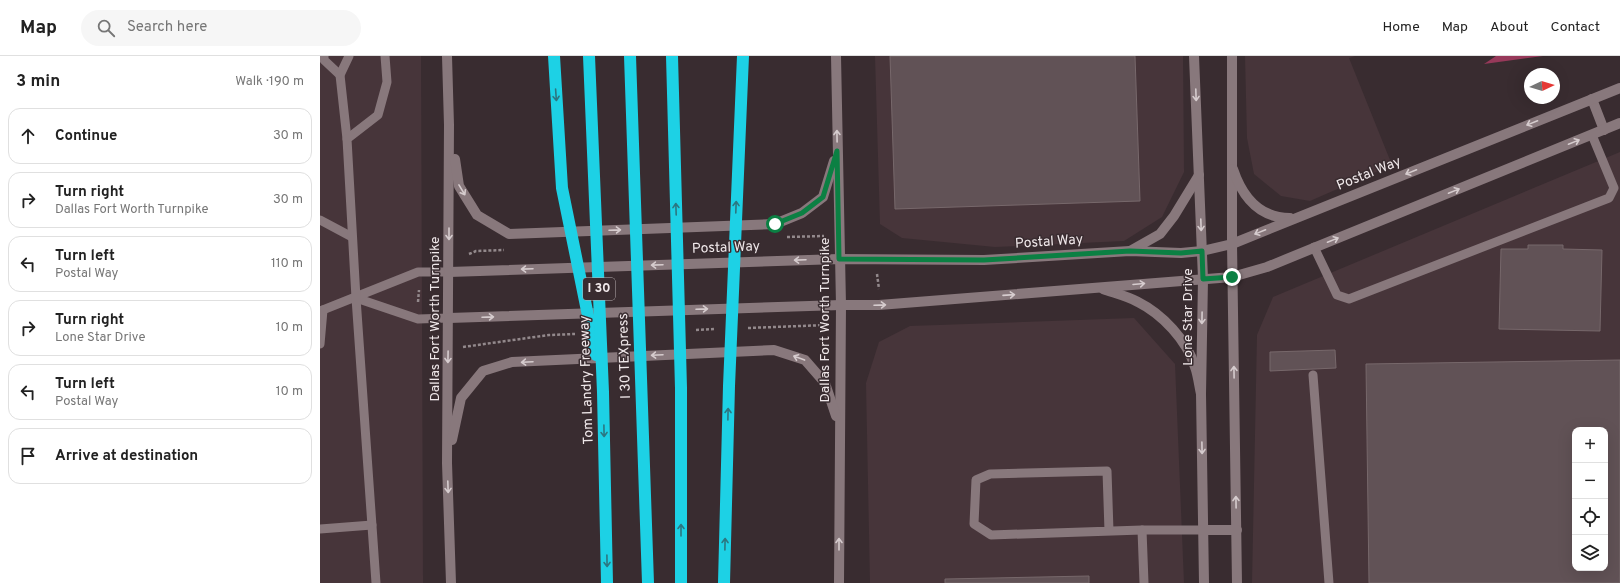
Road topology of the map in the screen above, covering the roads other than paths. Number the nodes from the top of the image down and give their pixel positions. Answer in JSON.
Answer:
{"nodes":[{"id":1,"x":349,"y":56,"type":"edge"},
{"id":2,"x":385,"y":56,"type":"edge"},
{"id":3,"x":447,"y":56,"type":"edge"},
{"id":4,"x":554,"y":56,"type":"edge"},
{"id":5,"x":589,"y":56,"type":"edge"},
{"id":6,"x":630,"y":56,"type":"edge"},
{"id":7,"x":672,"y":56,"type":"edge"},
{"id":8,"x":743,"y":56,"type":"edge"},
{"id":9,"x":836,"y":56,"type":"edge"},
{"id":10,"x":1194,"y":56,"type":"edge"},
{"id":11,"x":1232,"y":56,"type":"edge"},
{"id":12,"x":322,"y":59,"type":"edge"},
{"id":13,"x":340,"y":75,"type":"junction"},
{"id":14,"x":1620,"y":88,"type":"edge"},
{"id":15,"x":1592,"y":99,"type":"junction"},
{"id":16,"x":1620,"y":123,"type":"edge"},
{"id":17,"x":450,"y":125,"type":"junction"},
{"id":18,"x":1604,"y":130,"type":"junction"},
{"id":19,"x":1592,"y":135,"type":"junction"},
{"id":20,"x":347,"y":139,"type":"junction"},
{"id":21,"x":837,"y":151,"type":"junction"},
{"id":22,"x":1233,"y":168,"type":"junction"},
{"id":23,"x":1199,"y":175,"type":"junction"},
{"id":24,"x":1296,"y":218,"type":"junction"},
{"id":25,"x":320,"y":220,"type":"edge"},
{"id":26,"x":352,"y":238,"type":"junction"},
{"id":27,"x":1232,"y":244,"type":"junction"},
{"id":28,"x":1314,"y":247,"type":"junction"},
{"id":29,"x":1130,"y":251,"type":"junction"},
{"id":30,"x":1202,"y":251,"type":"junction"},
{"id":31,"x":839,"y":259,"type":"junction"},
{"id":32,"x":449,"y":272,"type":"junction"},
{"id":33,"x":1232,"y":277,"type":"junction"},
{"id":34,"x":1203,"y":279,"type":"junction"},
{"id":35,"x":1099,"y":288,"type":"junction"},
{"id":36,"x":356,"y":298,"type":"junction"},
{"id":37,"x":840,"y":305,"type":"junction"},
{"id":38,"x":321,"y":310,"type":"edge"},
{"id":39,"x":449,"y":318,"type":"junction"},
{"id":40,"x":320,"y":344,"type":"edge"},
{"id":41,"x":1313,"y":375,"type":"dead end"},
{"id":42,"x":603,"y":392,"type":"junction"},
{"id":43,"x":1201,"y":394,"type":"junction"},
{"id":44,"x":839,"y":425,"type":"junction"},
{"id":45,"x":447,"y":463,"type":"junction"},
{"id":46,"x":372,"y":525,"type":"junction"},
{"id":47,"x":320,"y":529,"type":"edge"},
{"id":48,"x":1142,"y":530,"type":"junction"},
{"id":49,"x":1203,"y":530,"type":"junction"},
{"id":50,"x":1237,"y":530,"type":"junction"},
{"id":51,"x":1109,"y":531,"type":"junction"},
{"id":52,"x":376,"y":583,"type":"edge"},
{"id":53,"x":451,"y":583,"type":"edge"},
{"id":54,"x":607,"y":583,"type":"edge"},
{"id":55,"x":648,"y":583,"type":"edge"},
{"id":56,"x":681,"y":583,"type":"edge"},
{"id":57,"x":724,"y":583,"type":"edge"},
{"id":58,"x":839,"y":583,"type":"edge"},
{"id":59,"x":1144,"y":583,"type":"edge"},
{"id":60,"x":1204,"y":583,"type":"edge"},
{"id":61,"x":1238,"y":583,"type":"edge"},
{"id":62,"x":1329,"y":583,"type":"edge"}],
"edges":[{"from":1,"to":13,"type":"lane"},
{"from":2,"to":20,"type":"lane"},
{"from":3,"to":17,"type":"street","name":"Dallas Fort Worth Turnpike"},
{"from":4,"to":42,"type":"highway","one_way":true},
{"from":5,"to":42,"type":"highway","name":"Tom Landry Freeway","number":"I 30"},
{"from":6,"to":55,"type":"highway","name":"I 30 TEXpress"},
{"from":56,"to":7,"type":"highway","one_way":true},
{"from":57,"to":8,"type":"highway","one_way":true},
{"from":21,"to":9,"type":"street","name":"Dallas Fort Worth Turnpike","one_way":true},
{"from":10,"to":23,"type":"street","name":"Lone Star Drive","one_way":true},
{"from":11,"to":22,"type":"street"},
{"from":12,"to":13,"type":"lane"},
{"from":13,"to":20,"type":"lane"},
{"from":14,"to":15,"type":"street","name":"Postal Way"},
{"from":15,"to":18,"type":"street"},
{"from":15,"to":24,"type":"street","name":"Postal Way","one_way":true},
{"from":16,"to":18,"type":"street"},
{"from":17,"to":21,"type":"street","one_way":true},
{"from":17,"to":32,"type":"street","name":"Dallas Fort Worth Turnpike","one_way":true},
{"from":18,"to":19,"type":"street"},
{"from":28,"to":19,"type":"street","one_way":true},
{"from":19,"to":28,"type":"lane"},
{"from":20,"to":26,"type":"lane"},
{"from":21,"to":31,"type":"street","name":"Dallas Fort Worth Turnpike"},
{"from":22,"to":24,"type":"street"},
{"from":22,"to":27,"type":"street"},
{"from":23,"to":29,"type":"street"},
{"from":23,"to":30,"type":"street","name":"Lone Star Drive","one_way":true},
{"from":24,"to":27,"type":"street","name":"Postal Way","one_way":true},
{"from":25,"to":26,"type":"lane"},
{"from":26,"to":36,"type":"lane"},
{"from":27,"to":30,"type":"street","name":"Postal Way"},
{"from":27,"to":33,"type":"street"},
{"from":28,"to":33,"type":"street"},
{"from":29,"to":30,"type":"street","name":"Postal Way"},
{"from":29,"to":31,"type":"street","name":"Postal Way"},
{"from":30,"to":34,"type":"street","name":"Lone Star Drive"},
{"from":31,"to":32,"type":"street","name":"Postal Way","one_way":true},
{"from":31,"to":37,"type":"street","name":"Dallas Fort Worth Turnpike"},
{"from":32,"to":36,"type":"lane"},
{"from":32,"to":39,"type":"street","name":"Dallas Fort Worth Turnpike"},
{"from":33,"to":34,"type":"street"},
{"from":50,"to":33,"type":"street","one_way":true},
{"from":35,"to":34,"type":"street","one_way":true},
{"from":34,"to":43,"type":"street","name":"Lone Star Drive","one_way":true},
{"from":37,"to":35,"type":"street","one_way":true},
{"from":35,"to":43,"type":"street"},
{"from":36,"to":38,"type":"lane"},
{"from":36,"to":39,"type":"lane"},
{"from":36,"to":46,"type":"lane"},
{"from":39,"to":37,"type":"street","one_way":true},
{"from":37,"to":44,"type":"street","name":"Dallas Fort Worth Turnpike"},
{"from":38,"to":40,"type":"lane"},
{"from":39,"to":45,"type":"street","name":"Dallas Fort Worth Turnpike","one_way":true},
{"from":41,"to":62,"type":"lane"},
{"from":42,"to":54,"type":"highway","name":"Tom Landry Freeway","number":"I 30","one_way":true},
{"from":43,"to":49,"type":"street","name":"Lone Star Drive","one_way":true},
{"from":44,"to":45,"type":"street","one_way":true},
{"from":58,"to":44,"type":"street","name":"Dallas Fort Worth Turnpike","one_way":true},
{"from":45,"to":53,"type":"street","name":"Dallas Fort Worth Turnpike","one_way":true},
{"from":46,"to":47,"type":"lane"},
{"from":46,"to":52,"type":"lane"},
{"from":48,"to":49,"type":"lane"},
{"from":48,"to":51,"type":"lane"},
{"from":48,"to":59,"type":"lane"},
{"from":49,"to":50,"type":"street"},
{"from":49,"to":60,"type":"street","name":"Lone Star Drive"},
{"from":50,"to":61,"type":"street"},
{"from":51,"to":51,"type":"lane"}]}
